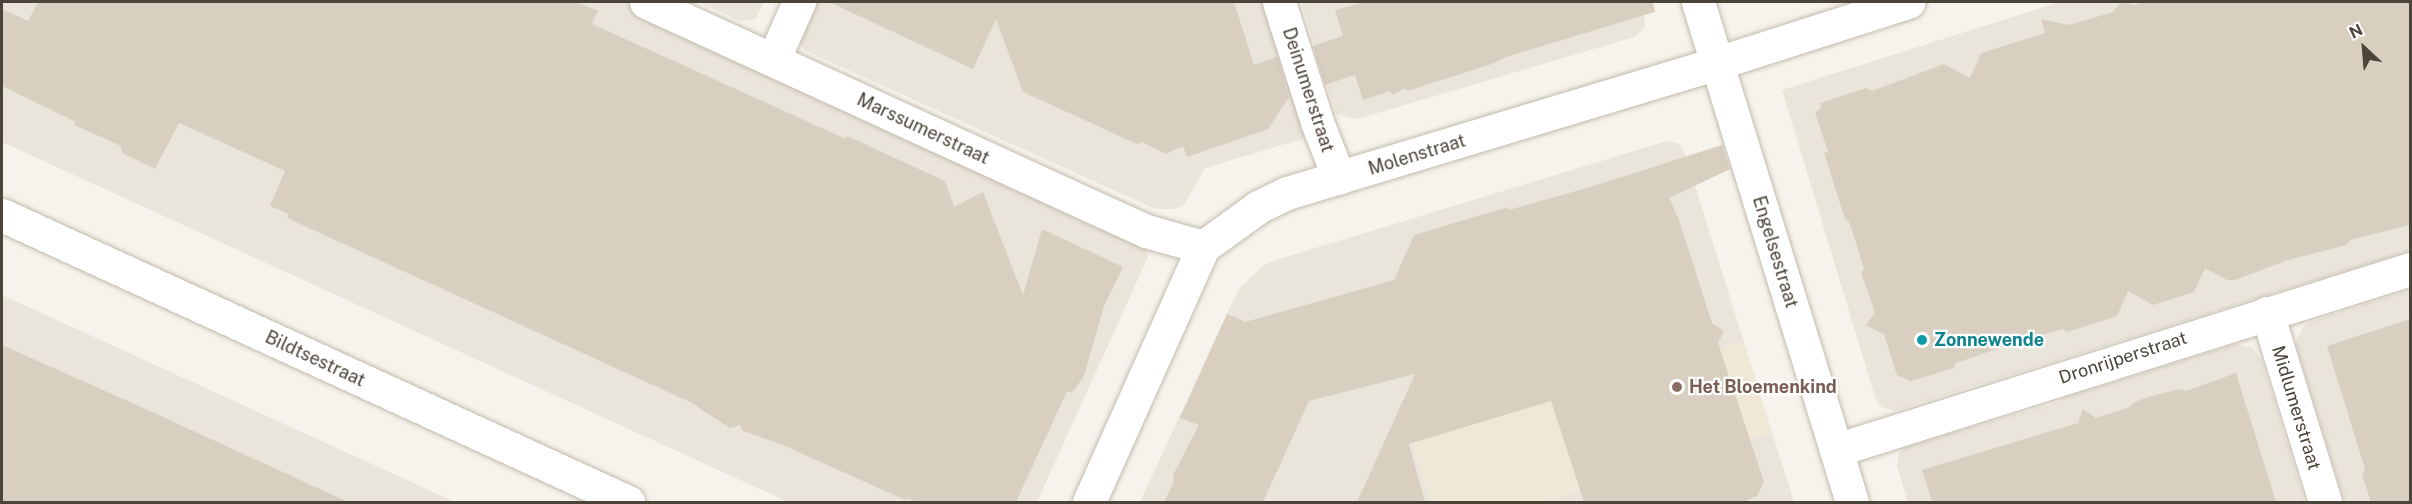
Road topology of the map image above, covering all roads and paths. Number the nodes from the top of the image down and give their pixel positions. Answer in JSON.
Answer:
{"nodes":[{"id":1,"x":646,"y":2,"type":"edge"},
{"id":2,"x":799,"y":2,"type":"edge"},
{"id":3,"x":1279,"y":2,"type":"edge"},
{"id":4,"x":1698,"y":2,"type":"edge"},
{"id":5,"x":1908,"y":2,"type":"edge"},
{"id":6,"x":773,"y":60,"type":"junction"},
{"id":7,"x":1717,"y":63,"type":"junction"},
{"id":8,"x":1339,"y":178,"type":"junction"},
{"id":9,"x":2,"y":215,"type":"edge"},
{"id":10,"x":1203,"y":248,"type":"junction"},
{"id":11,"x":2410,"y":269,"type":"edge"},
{"id":12,"x":2266,"y":313,"type":"junction"},
{"id":13,"x":1836,"y":450,"type":"junction"},
{"id":14,"x":628,"y":502,"type":"edge"},
{"id":15,"x":1089,"y":502,"type":"edge"},
{"id":16,"x":1852,"y":502,"type":"edge"},
{"id":17,"x":2325,"y":502,"type":"edge"}],
"edges":[{"from":1,"to":6,"type":"street","name":"Marssumerstraat"},
{"from":2,"to":6,"type":"street"},
{"from":3,"to":8,"type":"street","name":"Deinumerstraat"},
{"from":4,"to":7,"type":"street","name":"Engelsestraat"},
{"from":5,"to":7,"type":"street","name":"Molenstraat"},
{"from":6,"to":10,"type":"street","name":"Marssumerstraat"},
{"from":7,"to":8,"type":"street","name":"Molenstraat"},
{"from":7,"to":13,"type":"street","name":"Engelsestraat"},
{"from":8,"to":10,"type":"street","name":"Molenstraat"},
{"from":9,"to":14,"type":"street","name":"Bildtsestraat"},
{"from":10,"to":15,"type":"street","name":"Molenstraat"},
{"from":11,"to":12,"type":"street","name":"Dronrijperstraat"},
{"from":12,"to":13,"type":"street","name":"Dronrijperstraat"},
{"from":12,"to":17,"type":"street","name":"Midlumerstraat"},
{"from":13,"to":16,"type":"street","name":"Engelsestraat"}]}
